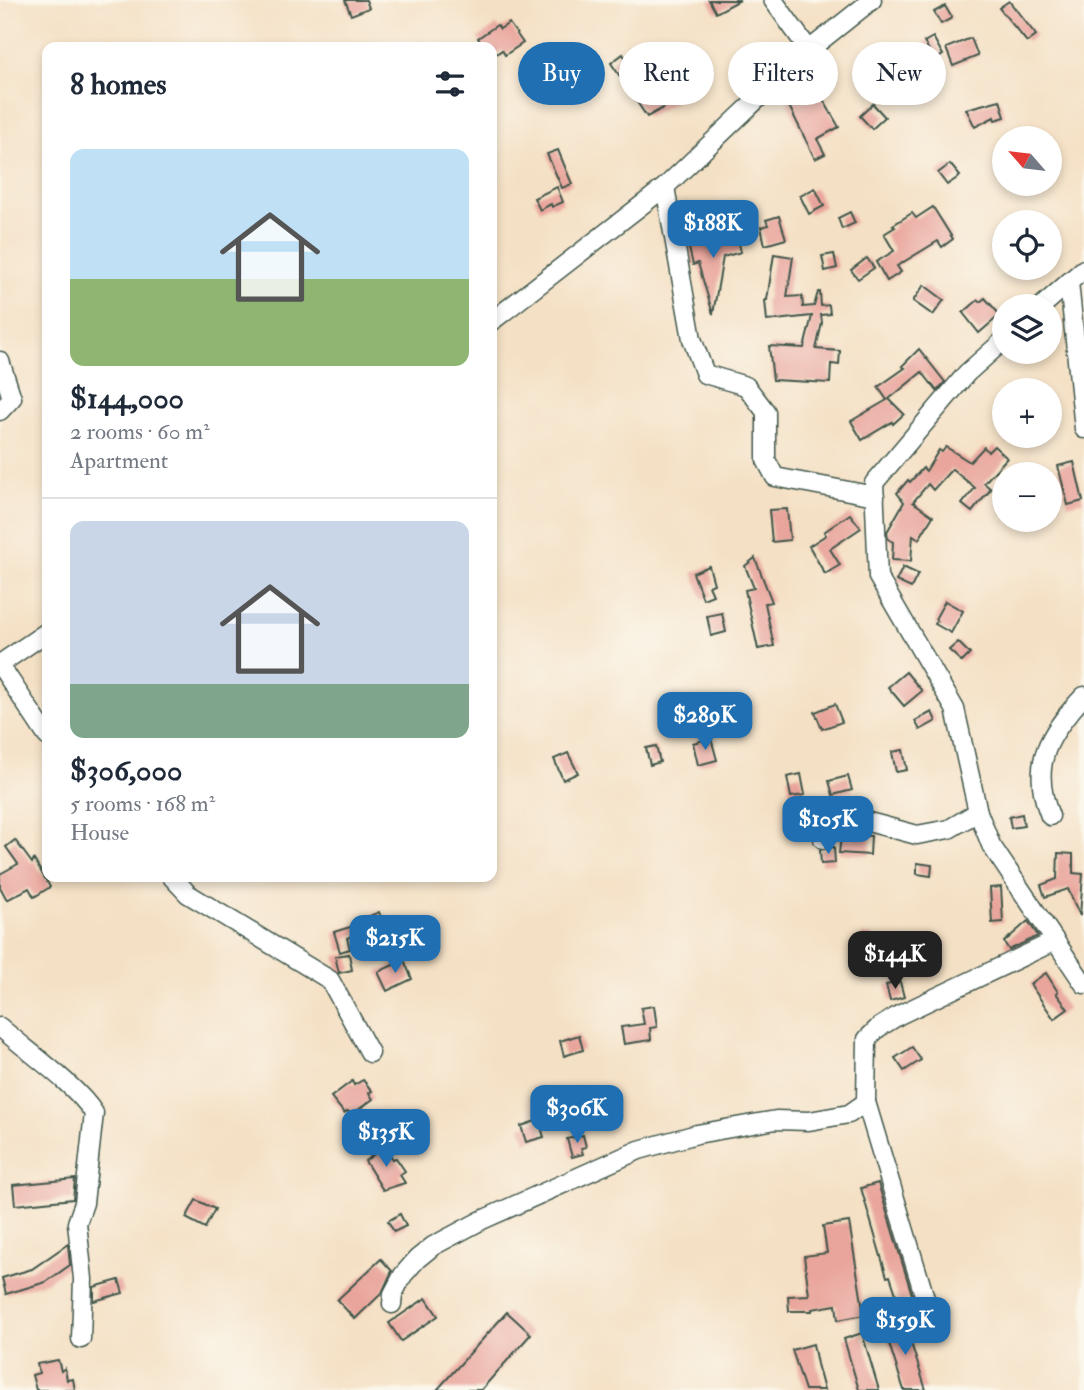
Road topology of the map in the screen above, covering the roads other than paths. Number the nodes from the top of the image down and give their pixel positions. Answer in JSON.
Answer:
{"nodes":[{"id":1,"x":773,"y":0,"type":"edge"},
{"id":2,"x":872,"y":0,"type":"edge"},
{"id":3,"x":803,"y":42,"type":"edge"},
{"id":4,"x":819,"y":42,"type":"edge"},
{"id":5,"x":751,"y":105,"type":"edge"},
{"id":6,"x":665,"y":187,"type":"junction"},
{"id":7,"x":1084,"y":269,"type":"edge"},
{"id":8,"x":1069,"y":282,"type":"junction"},
{"id":9,"x":1056,"y":294,"type":"edge"},
{"id":10,"x":497,"y":317,"type":"edge"},
{"id":11,"x":992,"y":351,"type":"edge"},
{"id":12,"x":0,"y":361,"type":"edge"},
{"id":13,"x":0,"y":411,"type":"edge"},
{"id":14,"x":1084,"y":429,"type":"edge"},
{"id":15,"x":875,"y":495,"type":"junction"},
{"id":16,"x":42,"y":635,"type":"edge"},
{"id":17,"x":0,"y":664,"type":"edge"},
{"id":18,"x":1084,"y":695,"type":"edge"},
{"id":19,"x":42,"y":728,"type":"edge"},
{"id":20,"x":978,"y":812,"type":"junction"},
{"id":21,"x":1050,"y":816,"type":"dead end"},
{"id":22,"x":823,"y":839,"type":"dead end"},
{"id":23,"x":176,"y":882,"type":"edge"},
{"id":24,"x":1055,"y":941,"type":"junction"},
{"id":25,"x":1084,"y":985,"type":"edge"},
{"id":26,"x":0,"y":1027,"type":"edge"},
{"id":27,"x":370,"y":1053,"type":"dead end"},
{"id":28,"x":866,"y":1102,"type":"junction"},
{"id":29,"x":925,"y":1298,"type":"dead end"},
{"id":30,"x":392,"y":1304,"type":"dead end"},
{"id":31,"x":81,"y":1339,"type":"dead end"}],
"edges":[{"from":1,"to":3,"type":"street"},
{"from":2,"to":4,"type":"street"},
{"from":5,"to":6,"type":"street"},
{"from":6,"to":10,"type":"street"},
{"from":6,"to":15,"type":"street"},
{"from":7,"to":8,"type":"street"},
{"from":8,"to":9,"type":"street"},
{"from":8,"to":14,"type":"street"},
{"from":11,"to":15,"type":"street"},
{"from":12,"to":13,"type":"street"},
{"from":15,"to":20,"type":"street"},
{"from":16,"to":17,"type":"street"},
{"from":17,"to":19,"type":"street"},
{"from":18,"to":21,"type":"street"},
{"from":20,"to":22,"type":"street"},
{"from":20,"to":24,"type":"street"},
{"from":23,"to":27,"type":"street"},
{"from":24,"to":25,"type":"street"},
{"from":24,"to":28,"type":"street"},
{"from":26,"to":31,"type":"street"},
{"from":28,"to":29,"type":"street"},
{"from":28,"to":30,"type":"street"}]}
